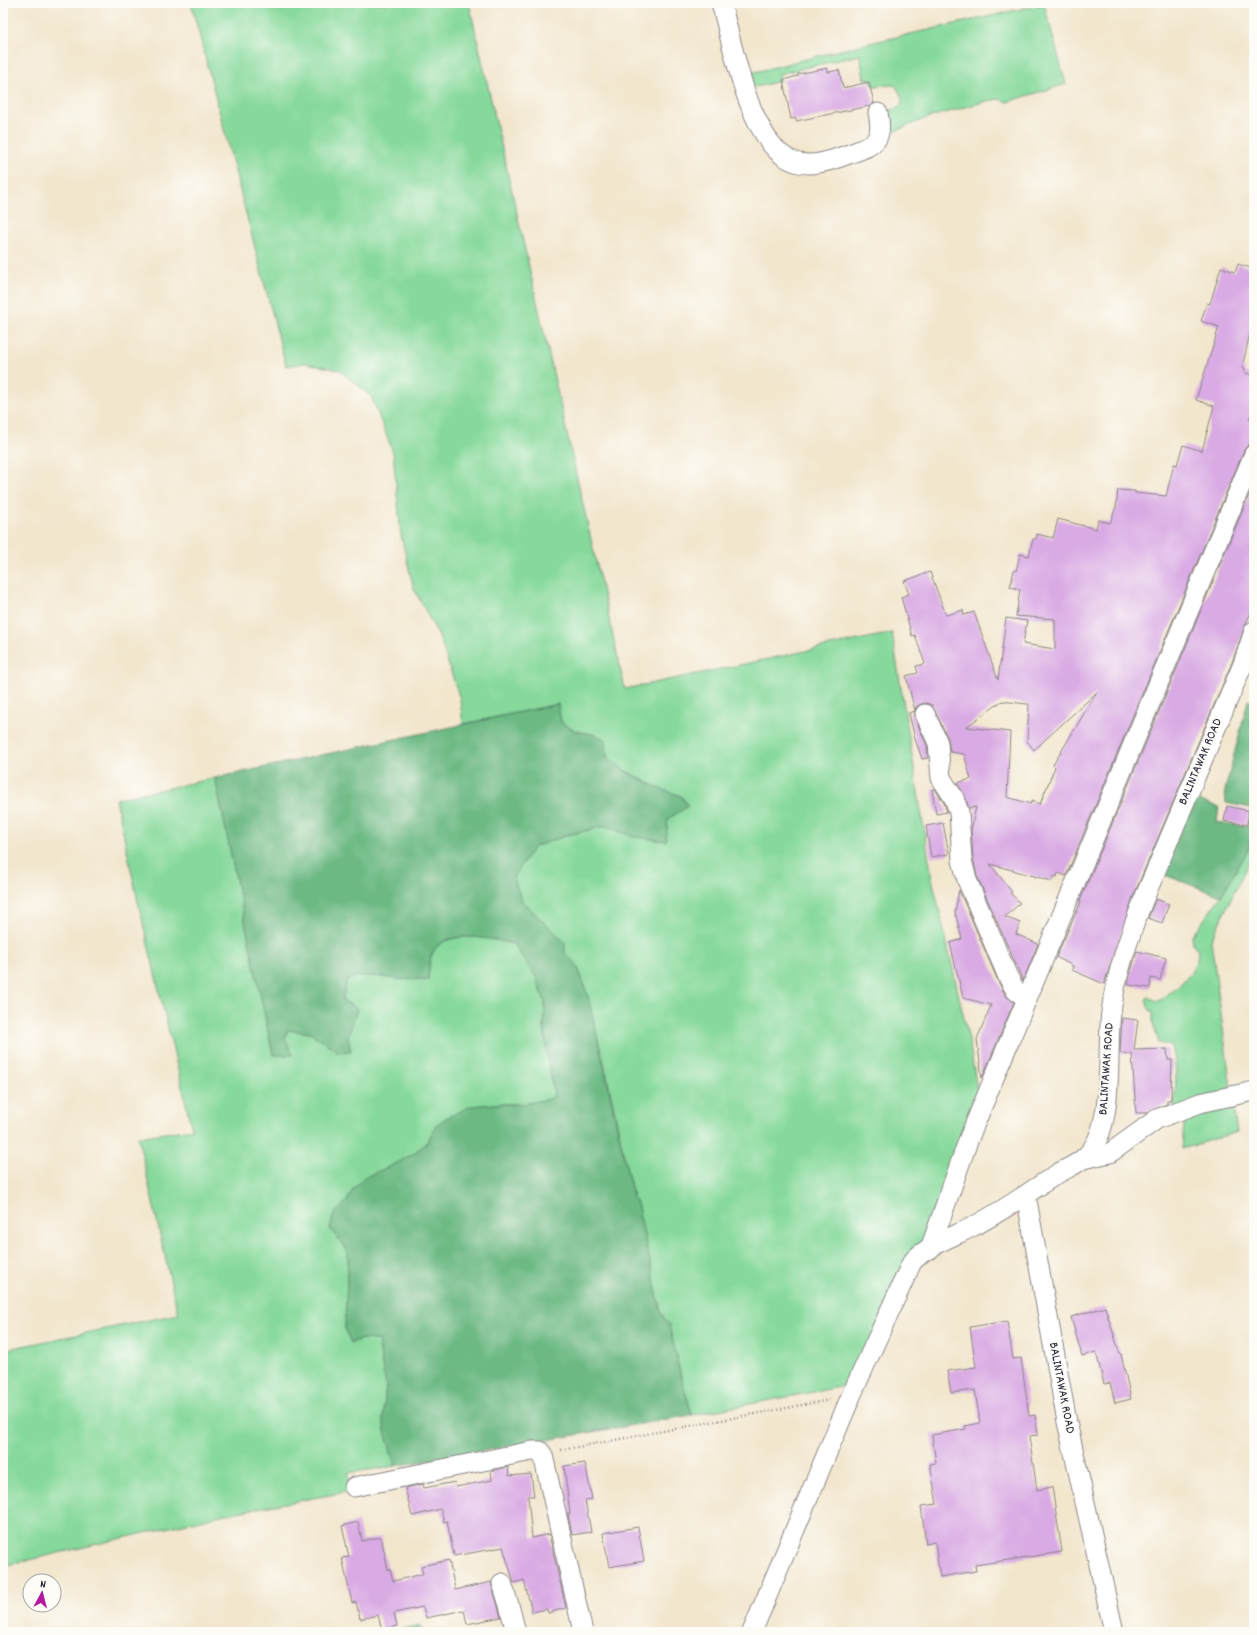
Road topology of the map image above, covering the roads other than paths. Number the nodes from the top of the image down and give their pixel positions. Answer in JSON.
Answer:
{"nodes":[{"id":1,"x":722,"y":3,"type":"edge"},
{"id":2,"x":878,"y":114,"type":"dead end"},
{"id":3,"x":1254,"y":454,"type":"edge"},
{"id":4,"x":1254,"y":631,"type":"edge"},
{"id":5,"x":925,"y":714,"type":"dead end"},
{"id":6,"x":1027,"y":998,"type":"junction"},
{"id":7,"x":1254,"y":1091,"type":"edge"},
{"id":8,"x":1083,"y":1159,"type":"junction"},
{"id":9,"x":1026,"y":1195,"type":"junction"},
{"id":10,"x":930,"y":1248,"type":"junction"},
{"id":11,"x":354,"y":1486,"type":"dead end"},
{"id":12,"x":502,"y":1583,"type":"dead end"},
{"id":13,"x":516,"y":1632,"type":"edge"},
{"id":14,"x":583,"y":1632,"type":"edge"},
{"id":15,"x":752,"y":1632,"type":"edge"},
{"id":16,"x":1114,"y":1632,"type":"edge"}],
"edges":[{"from":1,"to":2,"type":"street"},
{"from":3,"to":6,"type":"street"},
{"from":4,"to":8,"type":"street","name":"BALINTAWAK ROAD"},
{"from":5,"to":6,"type":"street"},
{"from":6,"to":10,"type":"street"},
{"from":7,"to":8,"type":"street"},
{"from":8,"to":9,"type":"street","name":"BALINTAWAK ROAD"},
{"from":9,"to":10,"type":"street"},
{"from":9,"to":16,"type":"street","name":"BALINTAWAK ROAD"},
{"from":10,"to":15,"type":"street"},
{"from":11,"to":14,"type":"street"},
{"from":12,"to":13,"type":"street"}]}
